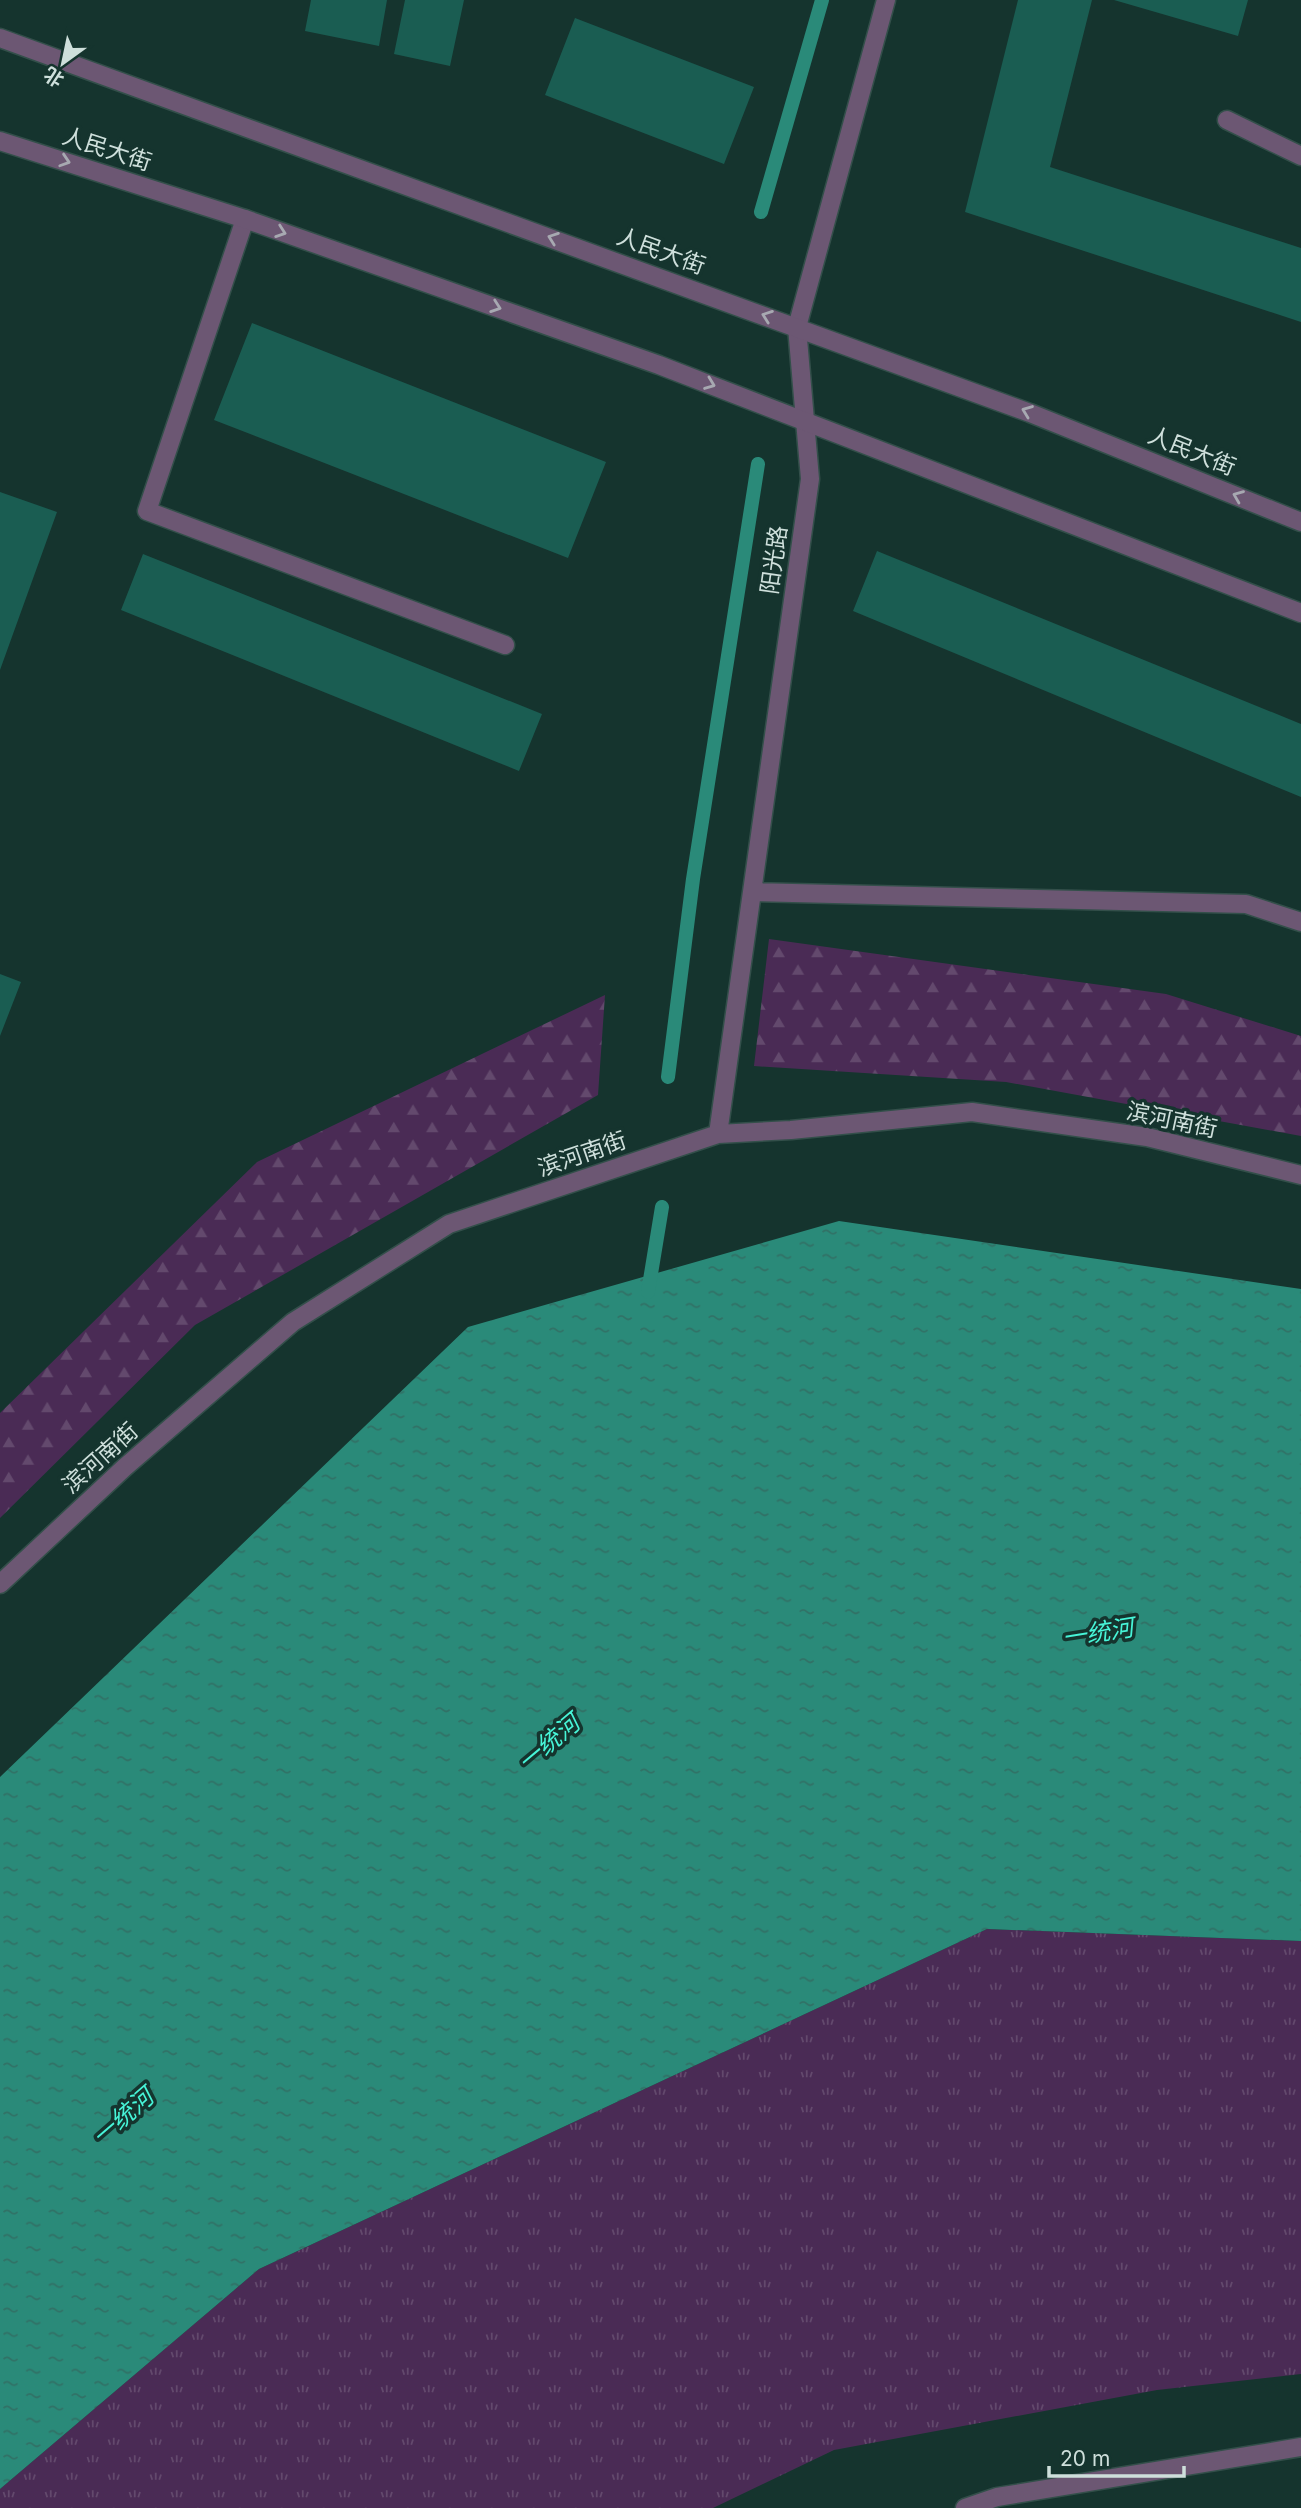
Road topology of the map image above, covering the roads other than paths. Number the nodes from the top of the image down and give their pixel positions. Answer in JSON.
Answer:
{"nodes":[{"id":1,"x":886,"y":0,"type":"edge"},
{"id":2,"x":0,"y":38,"type":"edge"},
{"id":3,"x":1227,"y":120,"type":"dead end"},
{"id":4,"x":0,"y":141,"type":"edge"},
{"id":5,"x":1301,"y":156,"type":"edge"},
{"id":6,"x":244,"y":219,"type":"junction"},
{"id":7,"x":796,"y":327,"type":"junction"},
{"id":8,"x":806,"y":420,"type":"junction"},
{"id":9,"x":1301,"y":522,"type":"edge"},
{"id":10,"x":1301,"y":613,"type":"edge"},
{"id":11,"x":505,"y":645,"type":"dead end"},
{"id":12,"x":752,"y":892,"type":"junction"},
{"id":13,"x":1301,"y":922,"type":"edge"},
{"id":14,"x":718,"y":1134,"type":"junction"},
{"id":15,"x":1301,"y":1175,"type":"edge"},
{"id":16,"x":0,"y":1584,"type":"edge"},
{"id":17,"x":1301,"y":2447,"type":"edge"},
{"id":18,"x":965,"y":2508,"type":"edge"}],
"edges":[{"from":1,"to":7,"type":"street","name":"阳光路"},
{"from":7,"to":2,"type":"street","name":"人民大街","one_way":true},
{"from":3,"to":5,"type":"street"},
{"from":4,"to":6,"type":"street","name":"人民大街","one_way":true},
{"from":6,"to":8,"type":"street","name":"人民大街","one_way":true},
{"from":6,"to":11,"type":"street"},
{"from":7,"to":8,"type":"street","name":"阳光路"},
{"from":9,"to":7,"type":"street","name":"人民大街","one_way":true},
{"from":8,"to":10,"type":"street","name":"人民大街"},
{"from":8,"to":12,"type":"street","name":"阳光路"},
{"from":12,"to":13,"type":"street"},
{"from":12,"to":14,"type":"street","name":"阳光路"},
{"from":14,"to":15,"type":"street","name":"滨河南街"},
{"from":14,"to":16,"type":"street","name":"滨河南街"},
{"from":17,"to":18,"type":"street"}]}
